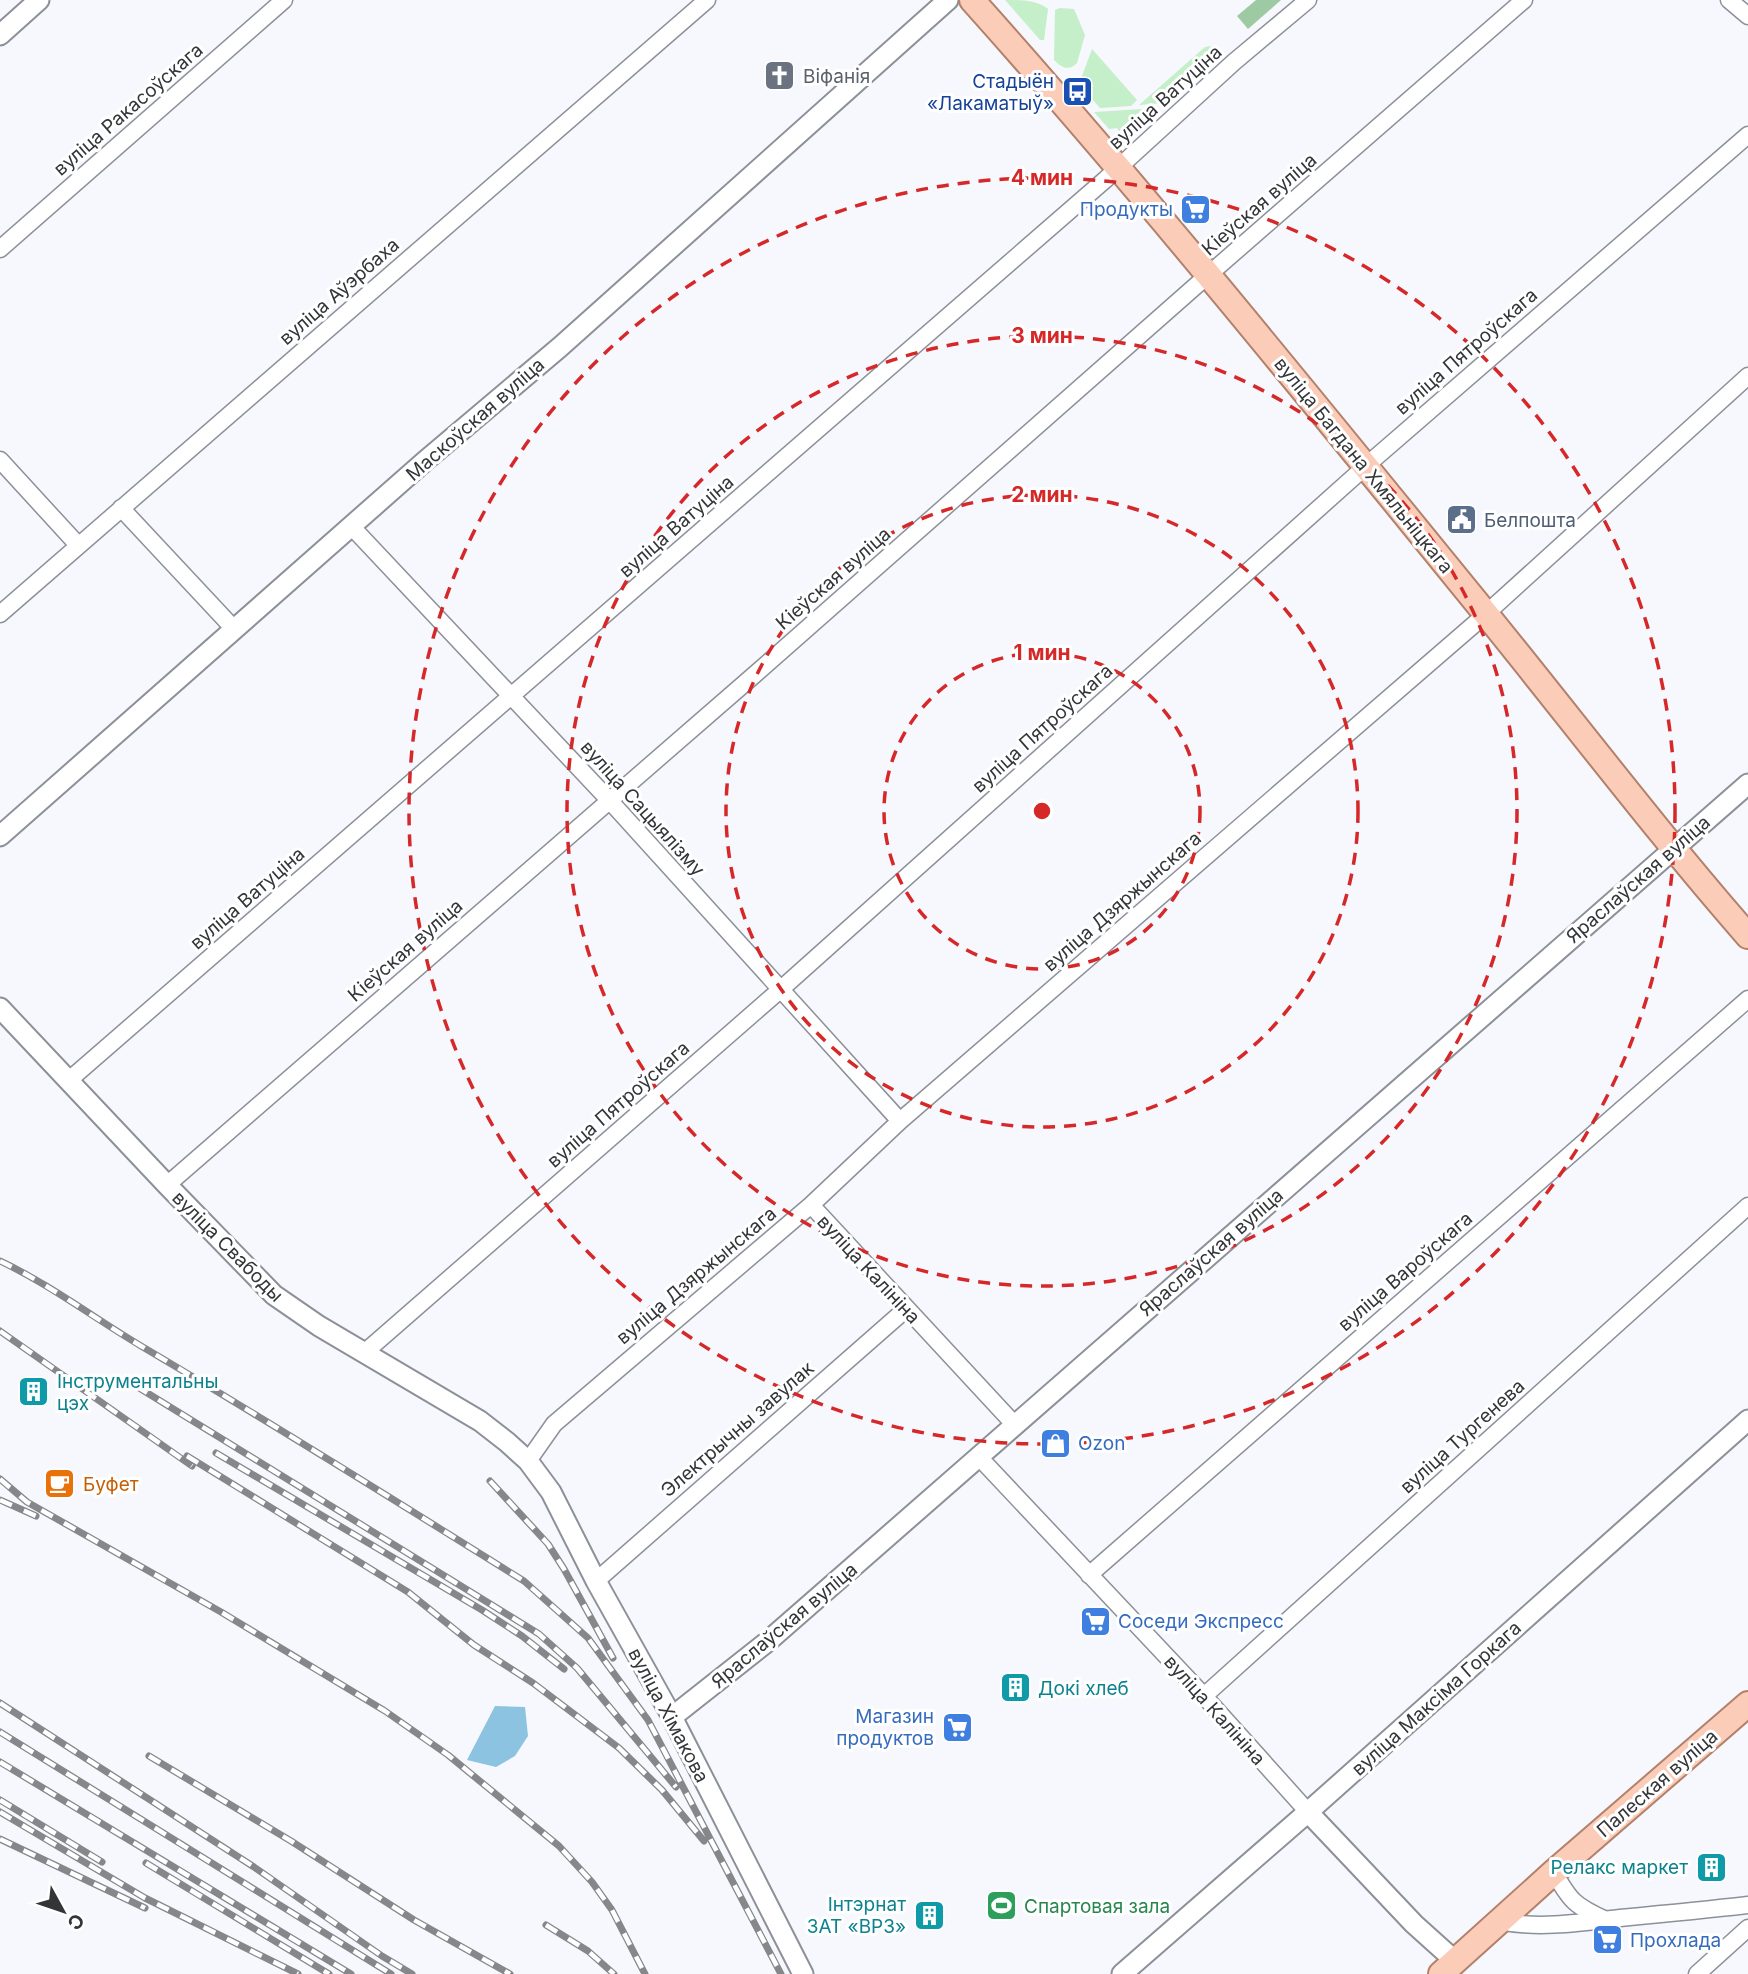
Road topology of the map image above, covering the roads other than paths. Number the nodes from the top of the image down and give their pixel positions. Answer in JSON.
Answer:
{"nodes":[{"id":1,"x":39,"y":0,"type":"edge"},
{"id":2,"x":284,"y":0,"type":"edge"},
{"id":3,"x":707,"y":0,"type":"edge"},
{"id":4,"x":948,"y":0,"type":"edge"},
{"id":5,"x":972,"y":0,"type":"edge"},
{"id":6,"x":1308,"y":0,"type":"edge"},
{"id":7,"x":1524,"y":0,"type":"edge"},
{"id":8,"x":1729,"y":0,"type":"edge"},
{"id":9,"x":1748,"y":16,"type":"edge"},
{"id":10,"x":0,"y":34,"type":"edge"},
{"id":11,"x":1748,"y":135,"type":"edge"},
{"id":12,"x":1118,"y":167,"type":"junction"},
{"id":13,"x":0,"y":249,"type":"edge"},
{"id":14,"x":1208,"y":276,"type":"junction"},
{"id":15,"x":1748,"y":376,"type":"edge"},
{"id":16,"x":0,"y":460,"type":"edge"},
{"id":17,"x":1366,"y":467,"type":"junction"},
{"id":18,"x":121,"y":508,"type":"junction"},
{"id":19,"x":352,"y":527,"type":"junction"},
{"id":20,"x":78,"y":545,"type":"junction"},
{"id":21,"x":0,"y":614,"type":"edge"},
{"id":22,"x":1485,"y":614,"type":"junction"},
{"id":23,"x":234,"y":629,"type":"junction"},
{"id":24,"x":511,"y":697,"type":"junction"},
{"id":25,"x":1748,"y":784,"type":"edge"},
{"id":26,"x":610,"y":801,"type":"junction"},
{"id":27,"x":0,"y":836,"type":"edge"},
{"id":28,"x":1674,"y":848,"type":"junction"},
{"id":29,"x":1748,"y":936,"type":"edge"},
{"id":30,"x":780,"y":990,"type":"junction"},
{"id":31,"x":1748,"y":999,"type":"edge"},
{"id":32,"x":0,"y":1009,"type":"edge"},
{"id":33,"x":68,"y":1081,"type":"junction"},
{"id":34,"x":900,"y":1121,"type":"junction"},
{"id":35,"x":167,"y":1185,"type":"junction"},
{"id":36,"x":811,"y":1205,"type":"junction"},
{"id":37,"x":1748,"y":1206,"type":"edge"},
{"id":38,"x":906,"y":1309,"type":"junction"},
{"id":39,"x":365,"y":1353,"type":"junction"},
{"id":40,"x":1748,"y":1419,"type":"edge"},
{"id":41,"x":1014,"y":1424,"type":"junction"},
{"id":42,"x":978,"y":1456,"type":"junction"},
{"id":43,"x":527,"y":1461,"type":"junction"},
{"id":44,"x":1089,"y":1575,"type":"junction"},
{"id":45,"x":596,"y":1581,"type":"junction"},
{"id":46,"x":1204,"y":1696,"type":"junction"},
{"id":47,"x":1748,"y":1704,"type":"edge"},
{"id":48,"x":672,"y":1717,"type":"junction"},
{"id":49,"x":1308,"y":1812,"type":"junction"},
{"id":50,"x":1554,"y":1872,"type":"junction"},
{"id":51,"x":1565,"y":1895,"type":"junction"},
{"id":52,"x":1748,"y":1905,"type":"edge"},
{"id":53,"x":1605,"y":1920,"type":"junction"},
{"id":54,"x":1498,"y":1921,"type":"junction"},
{"id":55,"x":1545,"y":1923,"type":"junction"},
{"id":56,"x":1748,"y":1928,"type":"edge"},
{"id":57,"x":1447,"y":1967,"type":"edge"},
{"id":58,"x":803,"y":1974,"type":"edge"},
{"id":59,"x":1122,"y":1974,"type":"edge"},
{"id":60,"x":1697,"y":1974,"type":"edge"}],
"edges":[{"from":1,"to":10,"type":"street"},
{"from":2,"to":13,"type":"street","name":"вуліца Ракасоўскага"},
{"from":3,"to":18,"type":"street","name":"вуліца Аўэрбаха"},
{"from":4,"to":19,"type":"street","name":"Маскоўская вуліца"},
{"from":5,"to":12,"type":"main road","name":"вуліца Багдана Хмяльніцкага"},
{"from":6,"to":12,"type":"street","name":"вуліца Ватуціна"},
{"from":7,"to":14,"type":"street","name":"Кіеўская вуліца"},
{"from":8,"to":9,"type":"street"},
{"from":11,"to":17,"type":"street","name":"вуліца Пятроўскага"},
{"from":12,"to":14,"type":"main road","name":"вуліца Багдана Хмяльніцкага"},
{"from":12,"to":24,"type":"street","name":"вуліца Ватуціна"},
{"from":14,"to":17,"type":"main road","name":"вуліца Багдана Хмяльніцкага"},
{"from":14,"to":26,"type":"street","name":"Кіеўская вуліца"},
{"from":15,"to":22,"type":"street","name":"вуліца Дзяржынскага"},
{"from":16,"to":20,"type":"street"},
{"from":17,"to":22,"type":"main road","name":"вуліца Багдана Хмяльніцкага"},
{"from":17,"to":30,"type":"street","name":"вуліца Пятроўскага"},
{"from":18,"to":20,"type":"street","name":"вуліца Аўэрбаха"},
{"from":18,"to":23,"type":"street"},
{"from":19,"to":23,"type":"street","name":"Маскоўская вуліца"},
{"from":19,"to":24,"type":"street","name":"вуліца Сацыялізму"},
{"from":20,"to":21,"type":"street","name":"вуліца Аўэрбаха"},
{"from":22,"to":28,"type":"main road","name":"вуліца Багдана Хмяльніцкага"},
{"from":22,"to":34,"type":"street","name":"вуліца Дзяржынскага"},
{"from":23,"to":27,"type":"street","name":"Маскоўская вуліца"},
{"from":24,"to":26,"type":"street","name":"вуліца Сацыялізму"},
{"from":24,"to":33,"type":"street","name":"вуліца Ватуціна"},
{"from":25,"to":28,"type":"street","name":"Яраслаўская вуліца"},
{"from":26,"to":30,"type":"street","name":"вуліца Сацыялізму"},
{"from":26,"to":35,"type":"street","name":"Кіеўская вуліца"},
{"from":28,"to":29,"type":"main road","name":"вуліца Багдана Хмяльніцкага"},
{"from":28,"to":41,"type":"street","name":"Яраслаўская вуліца"},
{"from":30,"to":34,"type":"street","name":"вуліца Сацыялізму"},
{"from":30,"to":39,"type":"street","name":"вуліца Пятроўскага"},
{"from":31,"to":44,"type":"street","name":"вуліца Вароўскага"},
{"from":32,"to":33,"type":"street","name":"вуліца Свабоды"},
{"from":33,"to":35,"type":"street","name":"вуліца Свабоды"},
{"from":34,"to":36,"type":"street","name":"вуліца Дзяржынскага"},
{"from":35,"to":39,"type":"street","name":"вуліца Свабоды"},
{"from":36,"to":38,"type":"street","name":"вуліца Калініна"},
{"from":36,"to":43,"type":"street","name":"вуліца Дзяржынскага"},
{"from":37,"to":46,"type":"street","name":"вуліца Тургенева"},
{"from":38,"to":41,"type":"street","name":"вуліца Калініна"},
{"from":38,"to":45,"type":"street","name":"Электрычны завулак"},
{"from":39,"to":43,"type":"street","name":"вуліца Свабоды"},
{"from":40,"to":49,"type":"street","name":"вуліца Максіма Горкага"},
{"from":41,"to":42,"type":"street","name":"Яраслаўская вуліца"},
{"from":42,"to":44,"type":"street","name":"вуліца Калініна"},
{"from":42,"to":48,"type":"street","name":"Яраслаўская вуліца"},
{"from":43,"to":45,"type":"street","name":"вуліца Хімакова"},
{"from":44,"to":46,"type":"street","name":"вуліца Калініна"},
{"from":45,"to":48,"type":"street","name":"вуліца Хімакова"},
{"from":46,"to":49,"type":"street","name":"вуліца Калініна"},
{"from":47,"to":50,"type":"main road","name":"Палеская вуліца"},
{"from":48,"to":58,"type":"street","name":"вуліца Хімакова"},
{"from":49,"to":57,"type":"street","name":"вуліца Калініна"},
{"from":49,"to":59,"type":"street","name":"вуліца Максіма Горкага"},
{"from":50,"to":51,"type":"street"},
{"from":50,"to":54,"type":"main road","name":"Палеская вуліца"},
{"from":51,"to":53,"type":"street"},
{"from":51,"to":55,"type":"street"},
{"from":52,"to":53,"type":"street"},
{"from":53,"to":55,"type":"street"},
{"from":54,"to":55,"type":"street"},
{"from":54,"to":57,"type":"main road","name":"Палеская вуліца"},
{"from":56,"to":60,"type":"street"}]}
